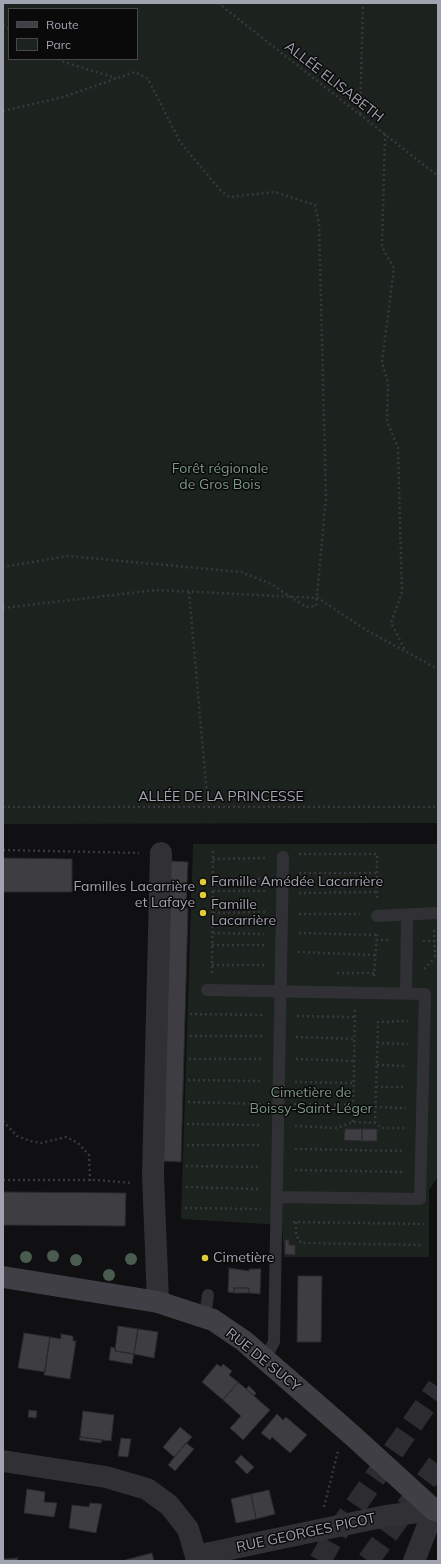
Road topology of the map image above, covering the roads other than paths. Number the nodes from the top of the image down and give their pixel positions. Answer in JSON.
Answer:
{"nodes":[{"id":1,"x":161,"y":853,"type":"road end"},
{"id":2,"x":283,"y":857,"type":"road end"},
{"id":3,"x":436,"y":913,"type":"edge"},
{"id":4,"x":377,"y":915,"type":"road end"},
{"id":5,"x":407,"y":915,"type":"junction"},
{"id":6,"x":210,"y":990,"type":"road end"},
{"id":7,"x":281,"y":991,"type":"junction"},
{"id":8,"x":406,"y":994,"type":"junction"},
{"id":9,"x":277,"y":1198,"type":"junction"},
{"id":10,"x":3,"y":1277,"type":"edge"},
{"id":11,"x":208,"y":1296,"type":"dead end"},
{"id":12,"x":158,"y":1302,"type":"junction"},
{"id":13,"x":205,"y":1317,"type":"junction"},
{"id":14,"x":265,"y":1359,"type":"junction"},
{"id":15,"x":3,"y":1461,"type":"edge"},
{"id":16,"x":436,"y":1510,"type":"edge"},
{"id":17,"x":196,"y":1559,"type":"edge"},
{"id":18,"x":414,"y":1561,"type":"edge"}],
"edges":[{"from":1,"to":12,"type":"street"},
{"from":2,"to":7,"type":"lane"},
{"from":3,"to":5,"type":"lane"},
{"from":4,"to":5,"type":"lane"},
{"from":5,"to":8,"type":"lane"},
{"from":6,"to":7,"type":"lane"},
{"from":7,"to":8,"type":"lane"},
{"from":7,"to":9,"type":"lane"},
{"from":8,"to":9,"type":"lane"},
{"from":9,"to":14,"type":"lane"},
{"from":10,"to":12,"type":"main road","name":"RUE DE SUCY"},
{"from":11,"to":13,"type":"lane"},
{"from":12,"to":13,"type":"main road","name":"RUE DE SUCY"},
{"from":13,"to":14,"type":"main road","name":"RUE DE SUCY"},
{"from":14,"to":16,"type":"main road","name":"RUE DE SUCY"},
{"from":15,"to":17,"type":"street","name":"RUE GEORGES PICOT"},
{"from":16,"to":17,"type":"street","name":"RUE GEORGES PICOT"},
{"from":16,"to":18,"type":"street"}]}
